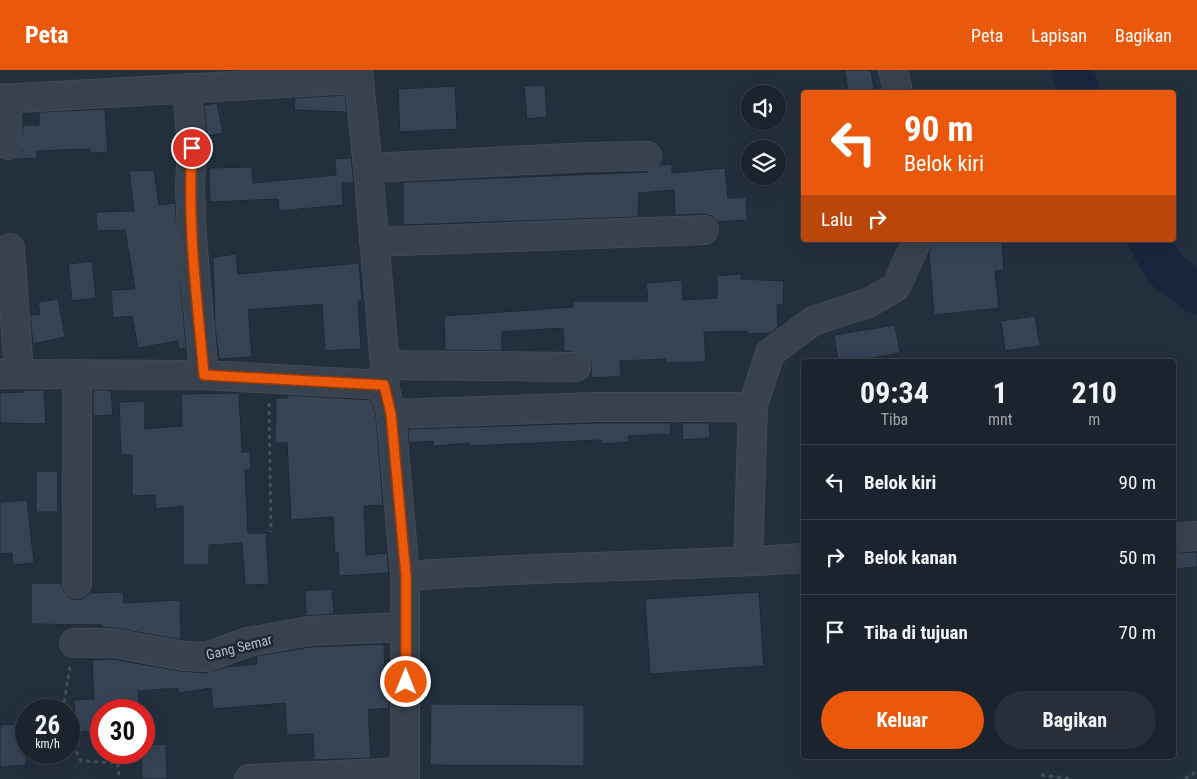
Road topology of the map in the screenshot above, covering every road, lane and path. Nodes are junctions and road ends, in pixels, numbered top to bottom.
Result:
1 (893, 70) edge
2 (358, 75) edge
3 (187, 88) junction
4 (898, 90) edge
5 (3, 99) edge
6 (8, 145) dead end
7 (647, 156) dead end
8 (368, 168) junction
9 (704, 230) dead end
10 (374, 242) junction
11 (916, 242) edge
12 (10, 248) dead end
13 (576, 367) dead end
14 (9, 373) edge
15 (77, 374) junction
16 (204, 375) junction
17 (384, 375) junction
18 (269, 378) junction
19 (738, 407) dead end
20 (391, 414) junction
21 (271, 532) dead end
22 (1197, 536) edge
23 (1176, 538) edge
24 (801, 558) edge
25 (748, 561) junction
26 (406, 576) junction
27 (78, 584) dead end
28 (406, 627) junction
29 (74, 643) joint
30 (64, 699) edge
31 (80, 759) edge
32 (1197, 771) edge
33 (406, 775) edge
34 (1041, 775) dead end
35 (119, 779) edge
36 (248, 779) edge
37 (1072, 779) edge
38 (1185, 779) edge

1 - 4 street
2 - 3 street
2 - 8 street
3 - 5 street
3 - 16 street
5 - 6 street
7 - 8 street
8 - 10 street
9 - 10 street
10 - 17 street
11 - 25 street
12 - 14 street
13 - 17 street
14 - 15 street
15 - 16 street
15 - 27 street
16 - 18 street
17 - 18 street
17 - 20 street
18 - 21 path
19 - 20 street
20 - 26 street
22 - 23 street
24 - 25 street
25 - 26 street
26 - 28 street
28 - 29 street, Gang Semar
28 - 33 street
29 - 30 path
31 - 35 path
32 - 38 path
33 - 36 street
34 - 37 path

